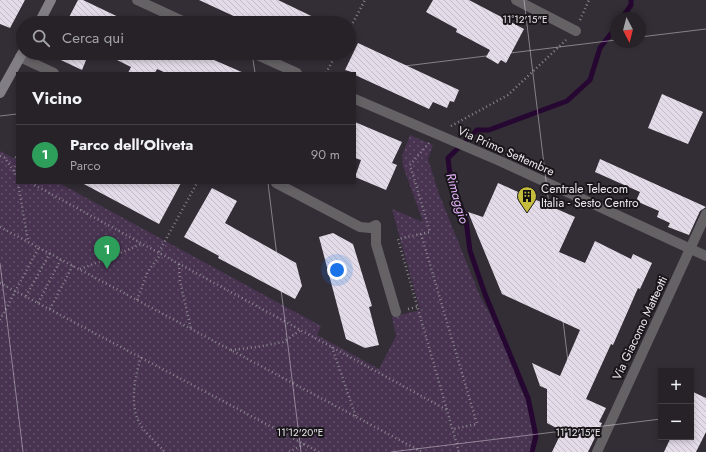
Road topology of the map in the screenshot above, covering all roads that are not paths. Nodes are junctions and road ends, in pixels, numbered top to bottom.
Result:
1 (51, 0) edge
2 (137, 0) edge
3 (516, 0) edge
4 (43, 16) edge
5 (172, 16) edge
6 (576, 31) road end
7 (19, 60) edge
8 (32, 60) edge
9 (268, 60) edge
10 (52, 72) edge
11 (295, 72) edge
12 (0, 93) edge
13 (356, 99) edge
14 (278, 184) edge
15 (706, 214) edge
16 (691, 249) junction
17 (706, 256) edge
18 (396, 312) dead end
19 (597, 452) edge

1 - 4 main road
2 - 5 street
3 - 6 street
7 - 12 main road
8 - 10 street
9 - 11 street
13 - 16 street, Via Primo Settembre
14 - 18 street
15 - 16 street, Via Giacomo Matteotti
16 - 17 street, Via Primo Settembre
16 - 19 street, Via Giacomo Matteotti

